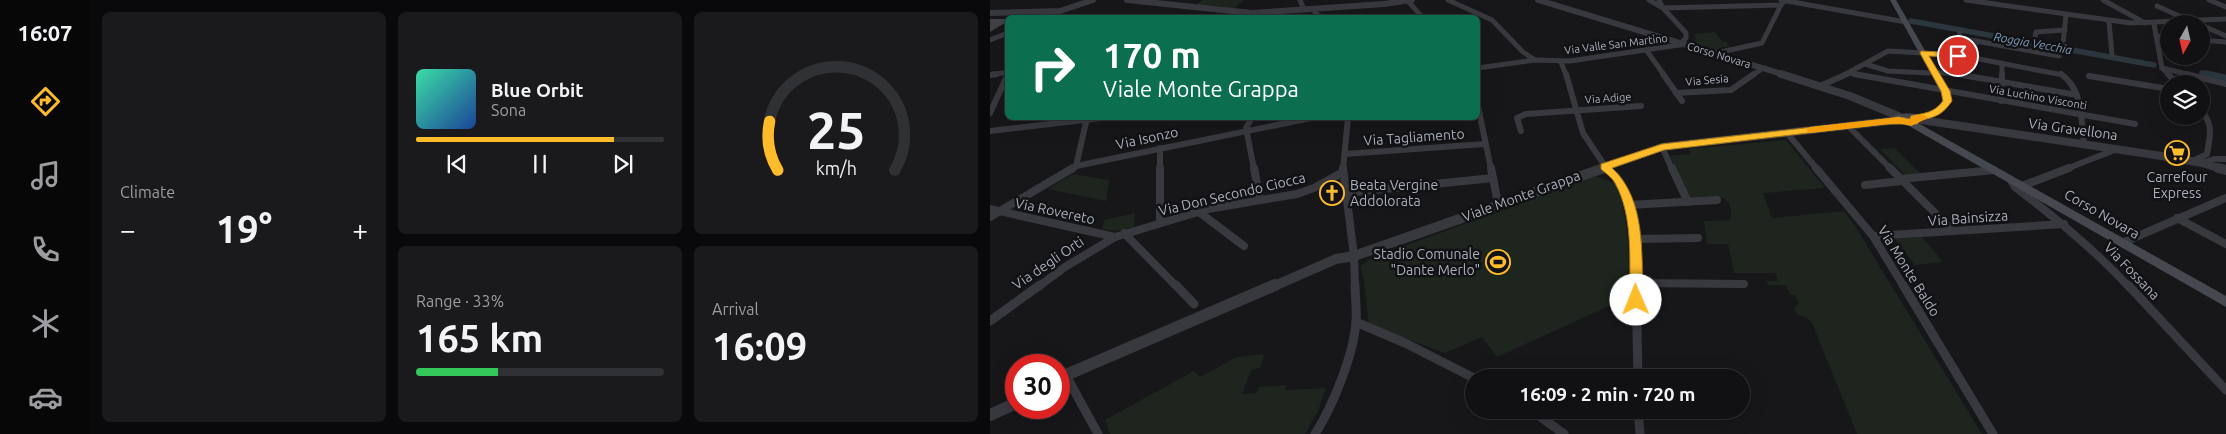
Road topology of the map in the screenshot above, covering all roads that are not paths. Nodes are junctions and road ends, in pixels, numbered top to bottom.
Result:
1 (1092, 0) edge
2 (1127, 0) edge
3 (1300, 0) edge
4 (1448, 0) edge
5 (1538, 0) edge
6 (1649, 0) edge
7 (1658, 0) edge
8 (1888, 0) edge
9 (1893, 0) edge
10 (1966, 0) edge
11 (2018, 0) edge
12 (2103, 0) edge
13 (2226, 0) edge
14 (1410, 1) edge
15 (2211, 1) edge
16 (1782, 2) edge
17 (2157, 6) dead end
18 (2226, 7) edge
19 (1663, 8) junction
20 (2032, 8) junction
21 (1312, 9) junction
22 (1304, 10) junction
23 (1060, 11) junction
24 (990, 13) edge
25 (1051, 15) edge
26 (1229, 15) edge
27 (1317, 15) edge
28 (1421, 15) edge
29 (2066, 15) junction
30 (2177, 15) edge
31 (2226, 19) edge
32 (2210, 20) edge
33 (1902, 21) junction
34 (2109, 22) junction
35 (2147, 24) junction
36 (2154, 24) junction
37 (2160, 24) edge
38 (2210, 29) edge
39 (2064, 30) junction
40 (1960, 32) dead end
41 (1005, 34) edge
42 (2157, 36) junction
43 (2160, 36) edge
44 (2226, 36) edge
45 (2035, 37) dead end
46 (990, 40) edge
47 (1976, 41) junction
48 (2210, 41) edge
49 (2226, 42) edge
50 (1683, 44) junction
51 (2063, 44) dead end
52 (1648, 51) junction
53 (1716, 53) junction
54 (1920, 53) junction
55 (2112, 55) dead end
56 (2059, 56) dead end
57 (1973, 58) junction
58 (1536, 60) junction
59 (1561, 62) junction
60 (2002, 63) junction
61 (1865, 64) junction
62 (1480, 68) edge
63 (1763, 68) junction
64 (2162, 68) junction
65 (1005, 73) edge
66 (1849, 73) junction
67 (1932, 73) junction
68 (990, 75) edge
69 (2169, 75) edge
70 (2089, 76) dead end
71 (1005, 80) edge
72 (2000, 81) junction
73 (2226, 84) edge
74 (1820, 86) junction
75 (2160, 88) edge
76 (1942, 90) junction
77 (1676, 93) junction
78 (2077, 95) junction
79 (2001, 100) junction
80 (1682, 102) dead end
81 (1641, 106) dead end
82 (1576, 111) junction
83 (1937, 112) junction
84 (990, 113) edge
85 (2079, 114) junction
86 (1480, 117) edge
87 (1898, 118) junction
88 (1912, 119) junction
89 (1078, 120) edge
90 (1086, 120) edge
91 (1251, 120) edge
92 (1301, 120) edge
93 (1348, 120) edge
94 (2210, 120) edge
95 (1952, 123) junction
96 (2135, 124) dead end
97 (1847, 126) junction
98 (990, 131) edge
99 (1246, 131) junction
100 (1521, 132) dead end
101 (1787, 133) junction
102 (1485, 144) junction
103 (2084, 144) junction
104 (1662, 147) junction
105 (1160, 148) junction
106 (2117, 149) junction
107 (1345, 154) junction
108 (2226, 159) edge
109 (2198, 162) junction
110 (1076, 166) junction
111 (1605, 167) junction
112 (1994, 170) junction
113 (2226, 170) edge
114 (1343, 172) junction
115 (1493, 178) junction
116 (2010, 179) junction
117 (1901, 180) junction
118 (1865, 185) dead end
119 (2022, 186) junction
120 (1346, 193) junction
121 (2226, 198) edge
122 (1260, 199) junction
123 (1717, 200) dead end
124 (1688, 202) junction
125 (1498, 204) junction
126 (1629, 205) junction
127 (990, 209) edge
128 (1000, 211) junction
129 (1199, 212) junction
130 (990, 217) edge
131 (2177, 218) junction
132 (1160, 222) junction
133 (2064, 224) junction
134 (1953, 231) junction
135 (1124, 233) junction
136 (1116, 236) junction
137 (1873, 236) junction
138 (1698, 238) dead end
139 (1635, 239) junction
140 (2122, 243) junction
141 (2226, 244) edge
142 (1244, 246) dead end
143 (1354, 256) junction
144 (1636, 283) junction
145 (1744, 284) dead end
146 (2226, 302) edge
147 (1194, 304) dead end
148 (990, 321) edge
149 (1356, 322) junction
150 (1638, 369) edge
151 (1465, 373) edge
152 (1070, 378) edge
153 (2226, 390) edge
154 (1070, 393) edge
155 (1005, 401) edge
156 (990, 407) edge
157 (1005, 408) edge
158 (990, 414) edge
159 (1543, 419) edge
160 (1639, 419) edge
161 (1098, 434) edge
162 (1315, 434) edge
163 (1564, 434) edge
164 (1640, 434) edge
165 (1993, 434) edge

1 - 23 street
2 - 26 street
3 - 22 street
4 - 58 street
5 - 50 street, Corso Novara
6 - 19 street
7 - 19 street
8 - 33 main road
9 - 33 main road
10 - 20 street
11 - 20 street
12 - 35 street
13 - 15 street
14 - 21 street
14 - 28 street
15 - 18 street
16 - 19 street
16 - 33 street
16 - 53 street
17 - 30 street
19 - 50 street
20 - 29 street
21 - 22 street
21 - 27 street
22 - 26 street
23 - 24 street
23 - 25 street
29 - 34 street
29 - 39 street
31 - 32 street
33 - 54 main road
34 - 35 street
34 - 55 street
35 - 36 street
36 - 37 street
36 - 42 street
38 - 44 street
39 - 45 street
39 - 51 street
40 - 47 street
41 - 46 street
42 - 43 street
42 - 64 street
47 - 56 street
47 - 57 street
48 - 49 street
50 - 52 street, Via Valle San Martino
50 - 53 street, Corso Novara
52 - 59 street, Via Valle San Martino
52 - 77 street
53 - 63 street, Corso Novara
54 - 57 street
54 - 61 street
54 - 67 main road
57 - 60 street
58 - 59 street, Via Valle San Martino
58 - 62 street, Via Valle San Martino
59 - 82 street
60 - 72 street
60 - 78 street
61 - 66 street
61 - 67 street
63 - 74 street, Corso Novara
63 - 77 street, Via Sesia
64 - 69 street
64 - 73 street
65 - 68 street
66 - 74 street
66 - 76 street, Via Luchino Visconti
67 - 72 street
67 - 76 main road
70 - 75 street
71 - 84 street
72 - 78 street
72 - 79 street
74 - 87 street, Corso Novara
76 - 79 street, Via Luchino Visconti
76 - 83 main road
76 - 88 main road
77 - 80 street
78 - 85 street
79 - 85 street, Via Luchino Visconti
81 - 82 street, Via Adige
82 - 100 street, Via Adige
82 - 111 street
83 - 88 main road
83 - 95 street
85 - 96 street, Via Luchino Visconti
85 - 103 street
86 - 102 street
87 - 88 main road
87 - 97 street, Viale Monte Grappa
88 - 95 street, Via Gravellona
88 - 112 main road, Corso Novara
89 - 98 street
90 - 110 street
91 - 99 street
92 - 99 street, Via Isonzo
93 - 107 street
94 - 109 street
95 - 103 street, Via Gravellona
97 - 101 street, Viale Monte Grappa
97 - 117 street
99 - 105 street, Via Isonzo
99 - 122 street
101 - 104 street, Viale Monte Grappa
101 - 137 street, Via Monte Baldo
102 - 107 street, Via Tagliamento
102 - 115 street
103 - 106 street, Via Gravellona
104 - 111 street, Viale Monte Grappa
104 - 124 street
105 - 110 street, Via Isonzo
105 - 132 street
106 - 109 street, Via Gravellona
106 - 119 street
107 - 114 street
108 - 109 street
109 - 113 street, Via Gravellona
110 - 128 street, Via Isonzo
111 - 125 street, Viale Monte Grappa
111 - 126 street
112 - 116 main road, Corso Novara
112 - 117 street
114 - 120 street
114 - 122 street, Via Don Secondo Ciocca
115 - 120 street
115 - 125 street
116 - 119 main road, Corso Novara
116 - 133 street, Via Fossana
117 - 118 street
117 - 134 street
119 - 140 main road, Corso Novara
120 - 143 street
121 - 131 street
122 - 129 street, Via Don Secondo Ciocca
123 - 124 street
124 - 126 street
125 - 143 street, Viale Monte Grappa
126 - 139 street
127 - 128 street, Via Rovereto
128 - 130 street, Via Isonzo
128 - 136 street, Via Rovereto
129 - 132 street, Via Don Secondo Ciocca
129 - 142 street
131 - 140 street
131 - 141 street
132 - 135 street, Via Don Secondo Ciocca
133 - 134 street, Via Bainsizza
133 - 153 street, Via Fossana
134 - 137 street, Via Bainsizza
135 - 136 street, Via degli Orti
135 - 147 street
136 - 148 street, Via degli Orti
137 - 165 street, Via Monte Baldo
138 - 139 street
139 - 144 street
140 - 146 main road, Corso Novara
143 - 149 street
143 - 152 street, Viale Monte Grappa
144 - 145 street
144 - 150 street
149 - 151 street
149 - 162 street
154 - 161 street, Viale Monte Grappa
155 - 156 street
157 - 158 street
159 - 163 street
160 - 164 street

